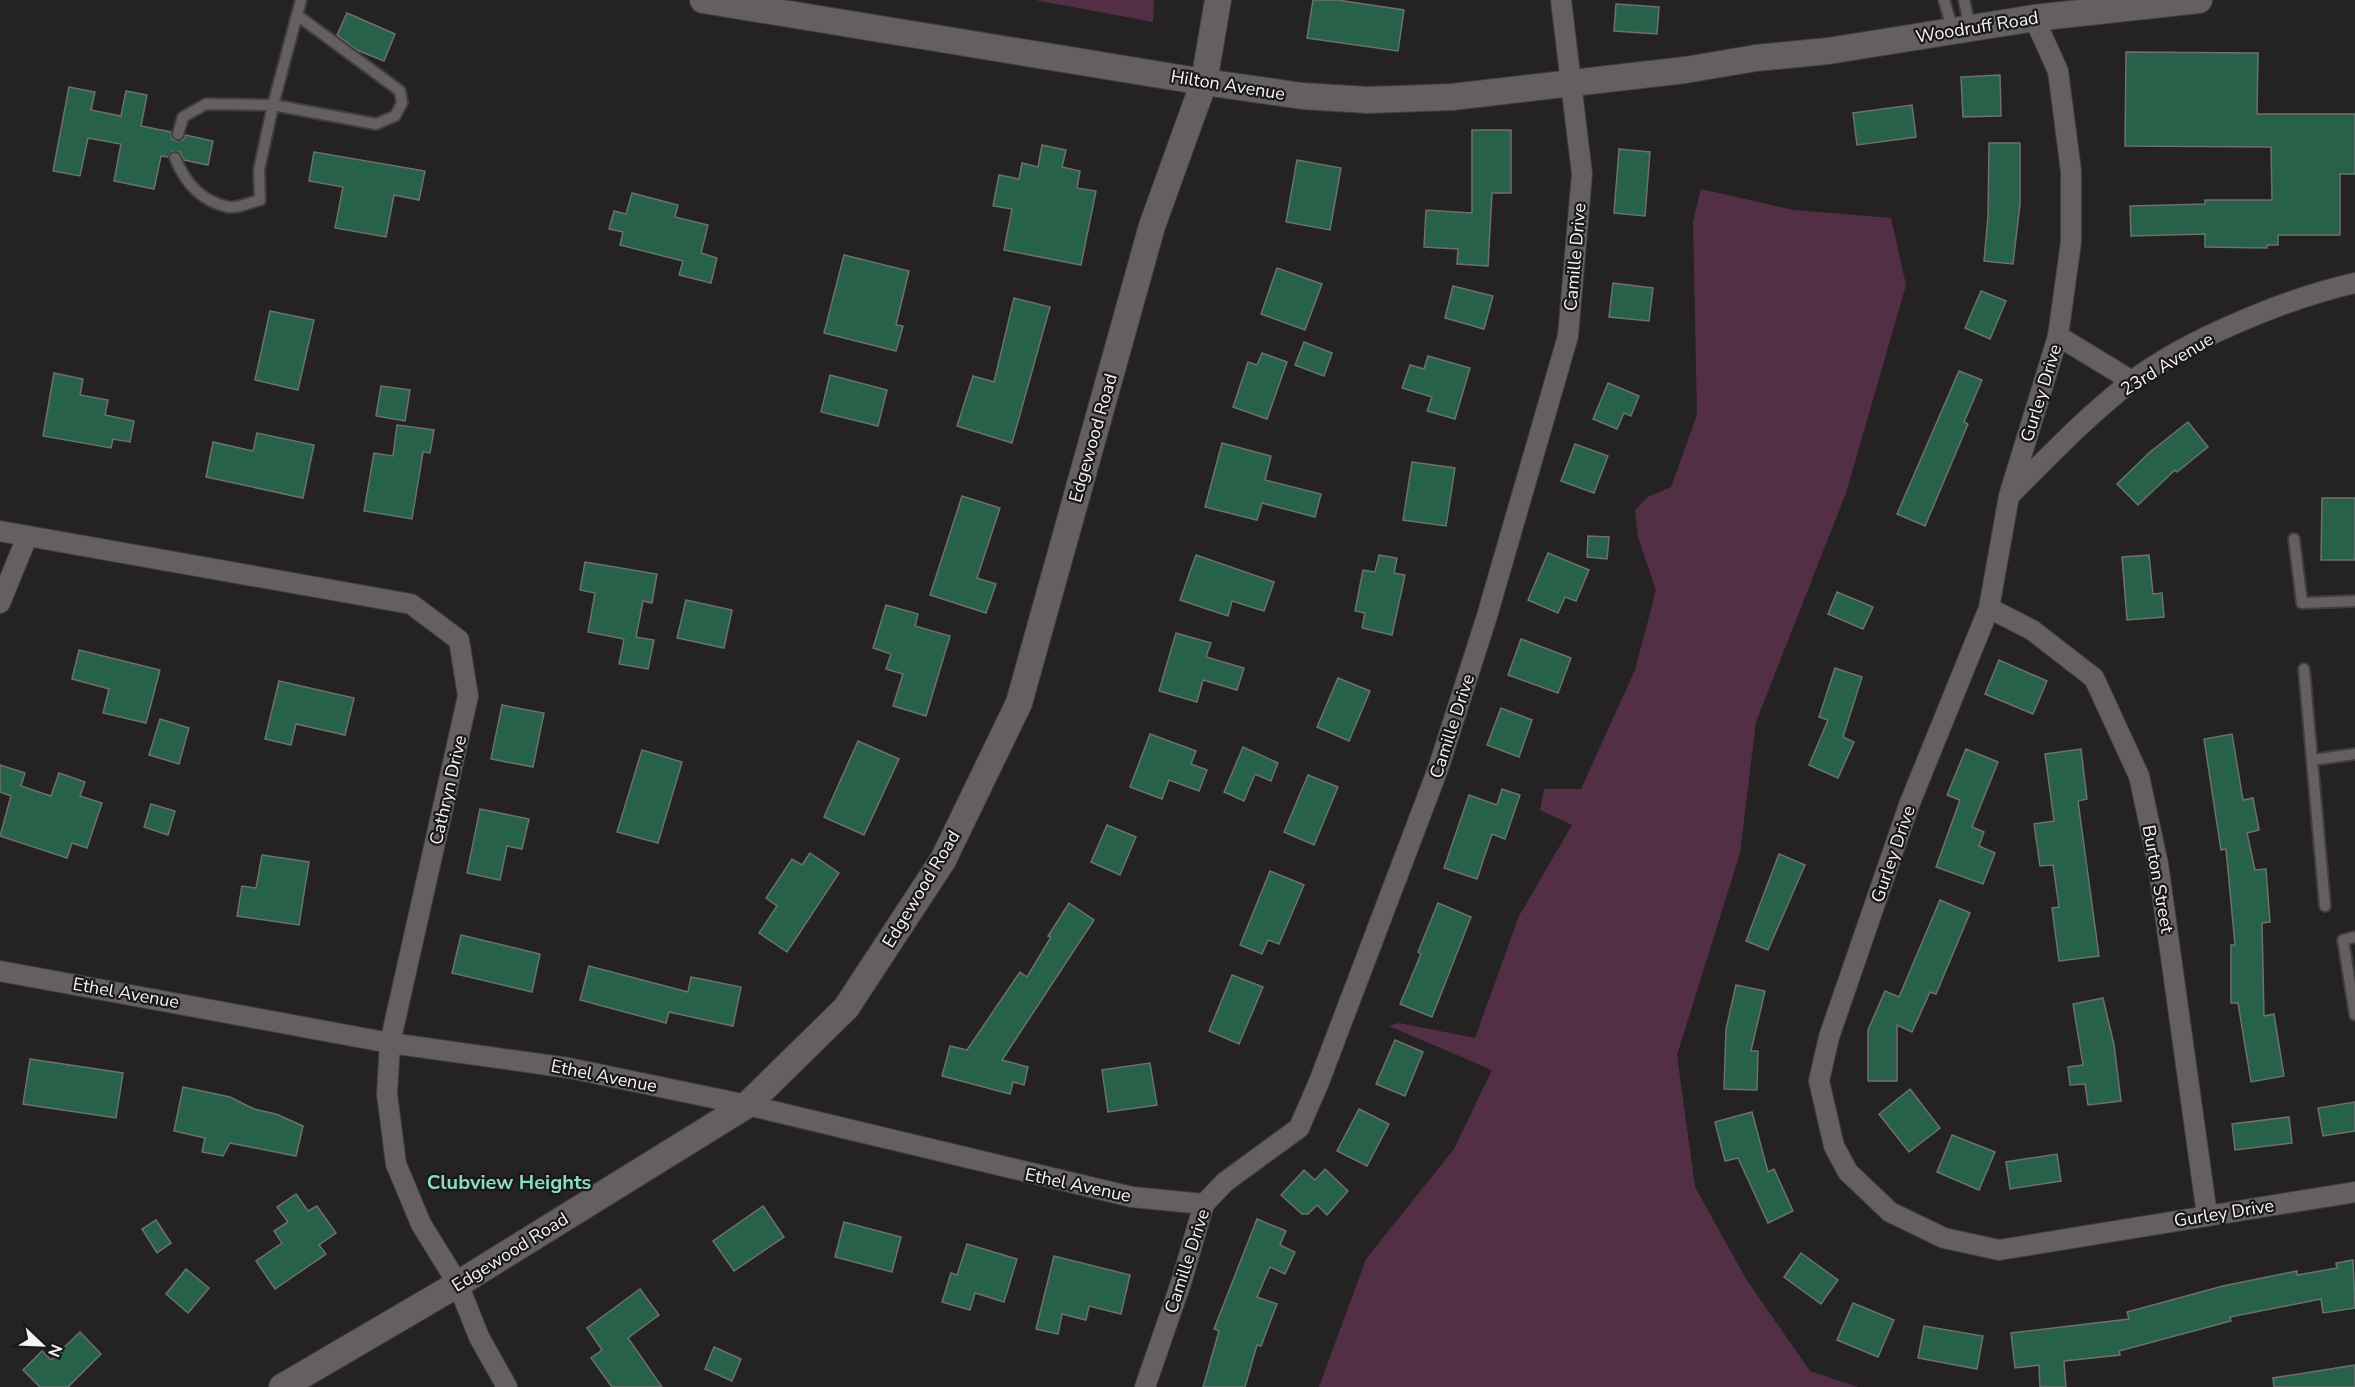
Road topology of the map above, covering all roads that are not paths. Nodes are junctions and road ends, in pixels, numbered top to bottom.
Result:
1 (301, 0) edge
2 (703, 0) edge
3 (1218, 0) edge
4 (1561, 0) edge
5 (1944, 0) edge
6 (1964, 0) edge
7 (2199, 0) edge
8 (2146, 3) edge
9 (297, 15) junction
10 (2034, 18) junction
11 (1961, 30) junction
12 (1756, 58) joint
13 (1204, 82) junction
14 (1572, 82) junction
15 (273, 105) junction
16 (178, 134) dead end
17 (175, 158) dead end
18 (2355, 284) edge
19 (2058, 336) junction
20 (2132, 381) junction
21 (2009, 496) junction
22 (0, 531) edge
23 (27, 537) junction
24 (2294, 539) dead end
25 (2355, 601) edge
26 (0, 603) edge
27 (1989, 608) junction
28 (2304, 669) dead end
29 (2355, 754) edge
30 (2313, 760) junction
31 (2325, 906) dead end
32 (2355, 937) edge
33 (0, 971) edge
34 (2355, 1010) edge
35 (390, 1043) junction
36 (747, 1106) junction
37 (2355, 1192) edge
38 (1204, 1204) junction
39 (2207, 1215) junction
40 (458, 1284) junction
41 (282, 1387) edge
42 (507, 1387) edge
43 (1145, 1387) edge

1 - 9 lane
2 - 13 street, Hilton Avenue
3 - 13 street, Edgewood Road
4 - 14 street, Camille Drive
5 - 11 lane
6 - 11 lane
7 - 8 street, Woodruff Road
8 - 10 street, Woodruff Road
9 - 15 lane
9 - 15 lane
10 - 11 street, Woodruff Road
10 - 19 street, Gurley Drive
11 - 12 street, Woodruff Road
12 - 14 street, Hilton Avenue
13 - 14 street, Hilton Avenue
13 - 36 street, Edgewood Road
14 - 38 street, Camille Drive
15 - 16 lane
15 - 17 lane
18 - 20 street, 23rd Avenue
19 - 20 street
19 - 21 street, Gurley Drive
20 - 21 street, 23rd Avenue
21 - 27 street, Gurley Drive
22 - 23 street, Cathryn Drive
23 - 26 street
23 - 35 street, Cathryn Drive
24 - 25 lane
27 - 39 street, Burton Street
27 - 39 street, Gurley Drive
28 - 30 lane
29 - 30 lane
30 - 31 lane
32 - 34 lane
33 - 35 street, Ethel Avenue
35 - 36 street, Ethel Avenue
35 - 40 street, Cathryn Drive
36 - 38 street, Ethel Avenue
36 - 40 street, Edgewood Road
37 - 39 street, Gurley Drive
38 - 43 street, Camille Drive
40 - 41 street, Edgewood Road
40 - 42 street, Cathryn Drive

